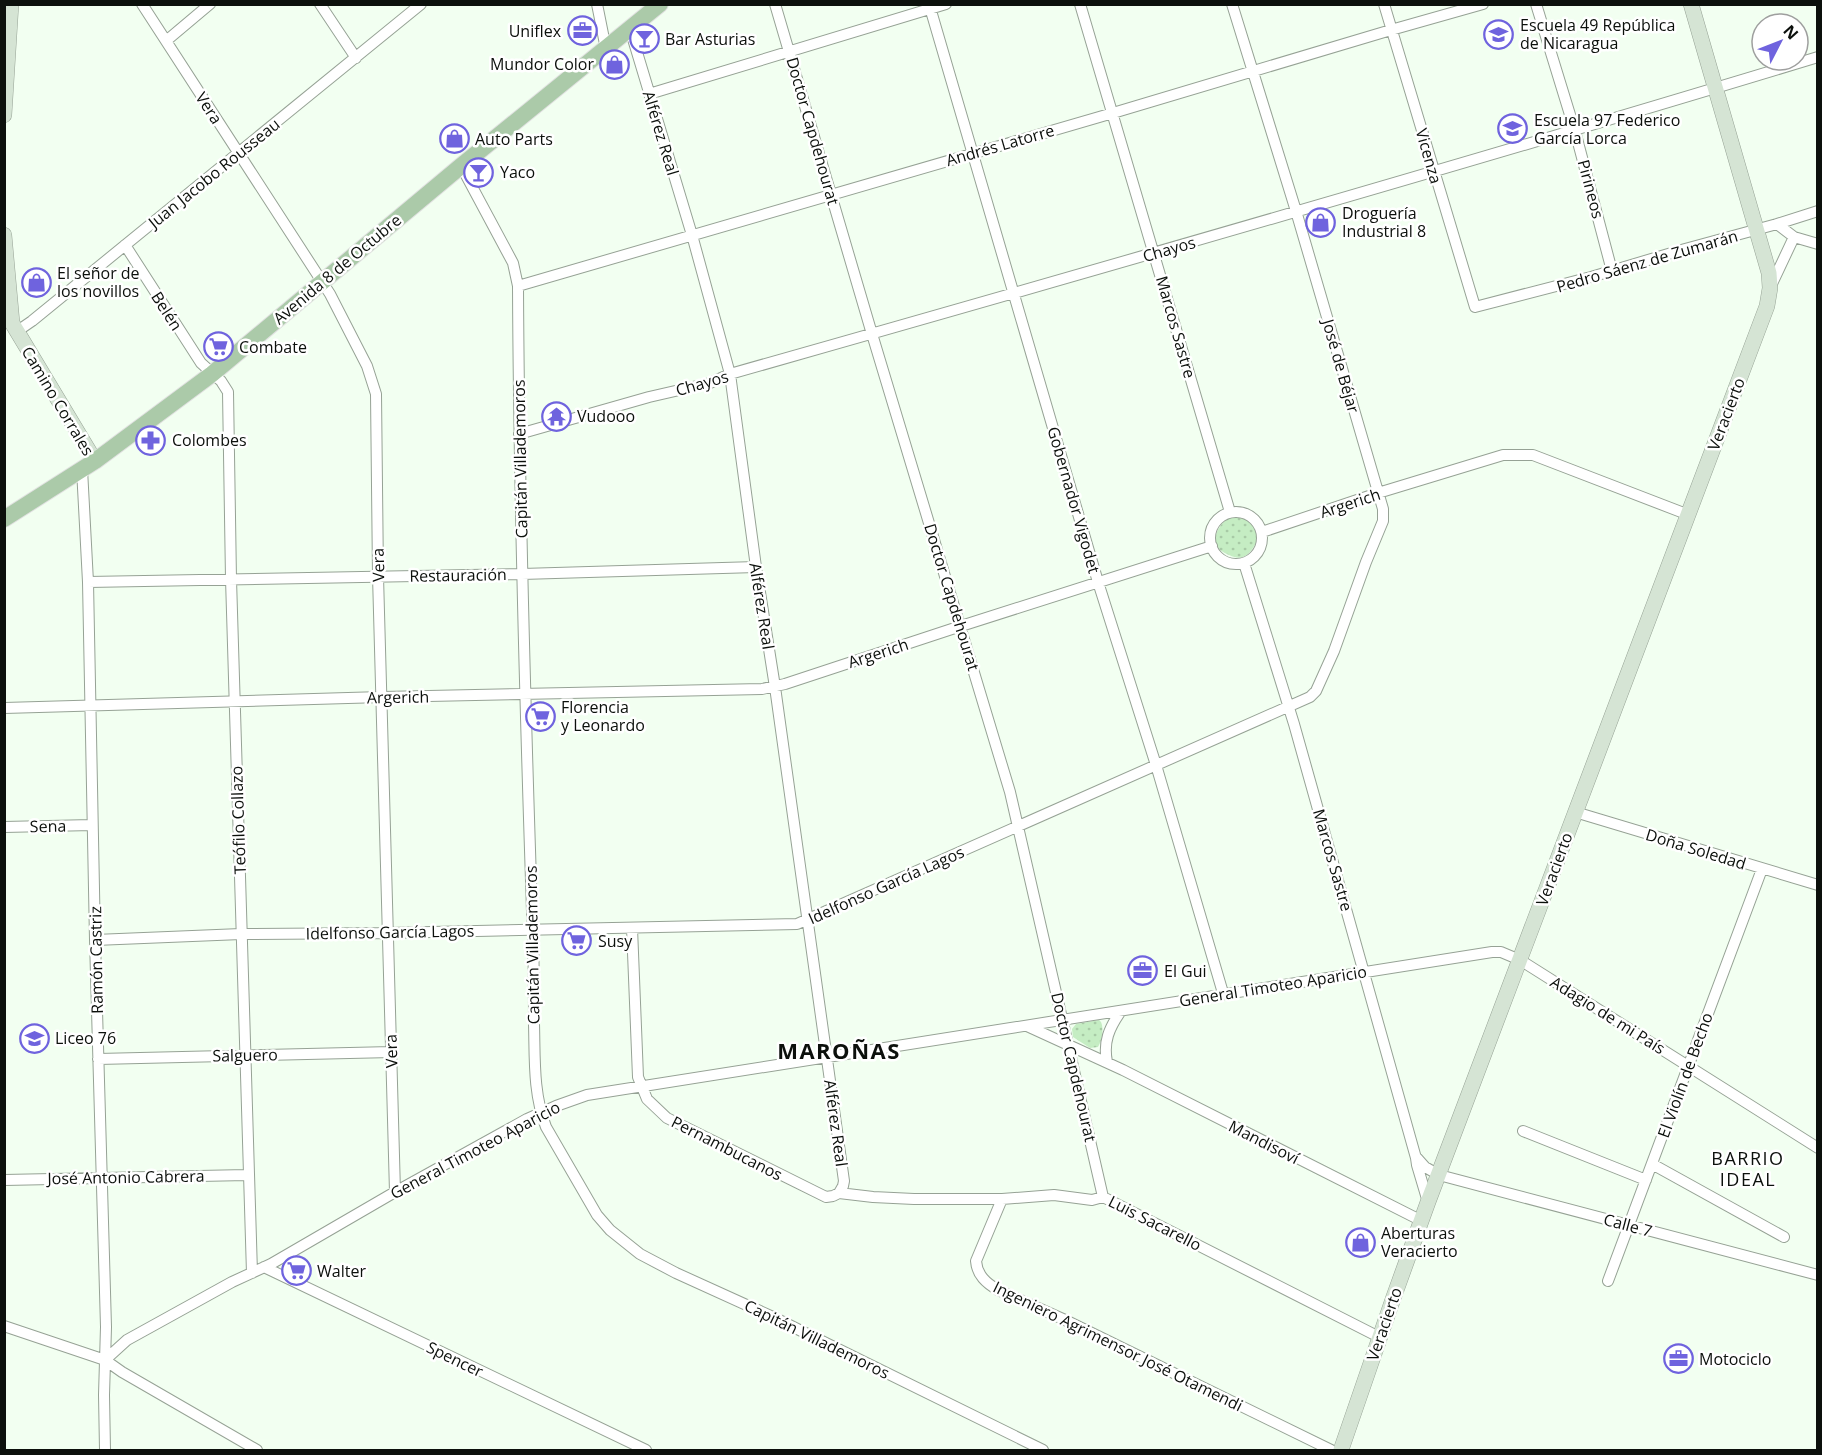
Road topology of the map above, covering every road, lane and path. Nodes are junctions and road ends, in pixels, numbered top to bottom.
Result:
1 (11, 4) edge
2 (142, 4) edge
3 (210, 4) edge
4 (320, 4) edge
5 (421, 4) edge
6 (597, 4) edge
7 (660, 4) edge
8 (775, 4) edge
9 (946, 4) edge
10 (1080, 4) edge
11 (1232, 4) edge
12 (1384, 4) edge
13 (1483, 4) edge
14 (1536, 4) edge
15 (1691, 4) edge
16 (930, 7) edge
17 (630, 29) junction
18 (1391, 30) junction
19 (7, 31) edge
20 (166, 41) junction
21 (606, 49) junction
22 (789, 51) junction
23 (1818, 57) edge
24 (356, 58) junction
25 (1252, 70) junction
26 (1715, 88) junction
27 (649, 94) junction
28 (1113, 113) junction
29 (4, 115) edge
30 (1575, 131) junction
31 (971, 153) junction
32 (239, 154) junction
33 (461, 166) junction
34 (1433, 171) junction
35 (832, 194) junction
36 (1296, 211) junction
37 (1818, 211) edge
38 (1777, 224) junction
39 (1755, 231) junction
40 (4, 235) edge
41 (692, 235) junction
42 (1794, 237) junction
43 (1818, 244) edge
44 (125, 245) junction
45 (1154, 253) junction
46 (1612, 271) junction
47 (322, 281) junction
48 (518, 286) junction
49 (1770, 288) junction
50 (1014, 294) junction
51 (1475, 307) joint
52 (872, 334) junction
53 (10, 336) edge
54 (212, 374) junction
55 (730, 374) junction
56 (519, 434) junction
57 (88, 465) junction
58 (1378, 494) junction
59 (1230, 512) junction
60 (1689, 514) junction
61 (4, 519) edge
62 (1262, 532) junction
63 (1212, 546) junction
64 (1244, 562) junction
65 (756, 567) junction
66 (522, 574) junction
67 (378, 576) junction
68 (231, 579) junction
69 (88, 582) junction
70 (1098, 582) junction
71 (961, 626) junction
72 (775, 687) junction
73 (525, 694) junction
74 (382, 697) junction
75 (235, 701) junction
76 (90, 705) junction
77 (1287, 706) junction
78 (4, 708) edge
79 (1156, 765) junction
80 (1575, 812) junction
81 (92, 825) junction
82 (1018, 825) junction
83 (4, 827) edge
84 (1762, 869) junction
85 (1818, 885) edge
86 (808, 921) junction
87 (632, 928) junction
88 (533, 930) junction
89 (387, 933) junction
90 (242, 934) junction
91 (95, 940) junction
92 (1520, 960) junction
93 (1364, 971) junction
94 (1223, 993) junction
95 (1121, 1011) junction
96 (1063, 1020) junction
97 (1025, 1026) junction
98 (1069, 1046) junction
99 (392, 1052) junction
100 (245, 1055) junction
101 (827, 1057) junction
102 (98, 1059) junction
103 (1107, 1062) junction
104 (1688, 1066) junction
105 (641, 1086) junction
106 (541, 1113) junction
107 (1523, 1131) dead end
108 (1818, 1148) edge
109 (1416, 1158) junction
110 (1652, 1164) junction
111 (248, 1175) junction
112 (1439, 1175) junction
113 (102, 1178) junction
114 (4, 1180) edge
115 (1646, 1180) junction
116 (395, 1192) junction
117 (839, 1193) junction
118 (1103, 1197) junction
119 (1002, 1199) junction
120 (1428, 1202) junction
121 (1422, 1221) junction
122 (1629, 1226) junction
123 (1784, 1237) dead end
124 (264, 1267) junction
125 (252, 1273) junction
126 (1818, 1275) edge
127 (1608, 1281) dead end
128 (4, 1326) edge
129 (1379, 1337) junction
130 (105, 1360) junction
131 (105, 1450) edge
132 (257, 1450) edge
133 (646, 1450) edge
134 (1043, 1450) edge
135 (1331, 1450) edge
136 (1341, 1450) edge

1 - 19 street
2 - 20 street, Vera
3 - 20 street
4 - 24 street
5 - 24 street, Juan Jacobo Rousseau
6 - 21 street
7 - 17 main road, Avenida 8 de Octubre
8 - 22 street, Doctor Capdehourat
9 - 16 street
10 - 28 street, Marcos Sastre
11 - 25 street, José de Béjar
12 - 18 street, Vicenza
13 - 18 street, Andrés Latorre
14 - 30 street, Pirineos
15 - 26 street, Veracierto
16 - 22 street
16 - 31 street, Gobernador Vigodet
17 - 21 main road, Avenida 8 de Octubre
17 - 27 street, Alférez Real
18 - 25 street, Andrés Latorre
18 - 34 street, Vicenza
19 - 29 street
20 - 32 street, Vera
21 - 33 main road, Avenida 8 de Octubre
22 - 27 street
22 - 35 street, Doctor Capdehourat
23 - 26 street, Chayos
24 - 32 street, Juan Jacobo Rousseau
25 - 28 street, Andrés Latorre
25 - 36 street, José de Béjar
26 - 30 street, Chayos
26 - 39 street, Veracierto
27 - 41 street, Alférez Real
28 - 31 street, Andrés Latorre
28 - 45 street, Marcos Sastre
30 - 34 street, Chayos
30 - 46 street, Pirineos
31 - 35 street, Andrés Latorre
31 - 50 street, Gobernador Vigodet
32 - 44 street, Juan Jacobo Rousseau
32 - 47 street, Vera
33 - 47 main road, Avenida 8 de Octubre
33 - 48 street, Capitán Villademoros
34 - 36 street, Chayos
34 - 51 street, Vicenza
35 - 41 street, Andrés Latorre
35 - 52 street, Doctor Capdehourat
36 - 45 street, Chayos
36 - 58 street, José de Béjar
37 - 38 street, Pedro Sáenz de Zumarán
38 - 39 street, Pedro Sáenz de Zumarán
38 - 42 street
39 - 46 street, Pedro Sáenz de Zumarán
39 - 49 street, Veracierto
40 - 53 street, Camino Corrales
41 - 48 street, Andrés Latorre
41 - 55 street, Alférez Real
42 - 43 street
42 - 49 street, Veracierto
44 - 53 street, Juan Jacobo Rousseau
44 - 54 street, Belén
45 - 50 street, Chayos
45 - 59 street, Marcos Sastre
46 - 51 street, Pedro Sáenz de Zumarán
47 - 54 main road, Avenida 8 de Octubre
47 - 67 street, Vera
48 - 56 street, Capitán Villademoros
49 - 60 street, Veracierto
50 - 52 street, Chayos
50 - 70 street, Gobernador Vigodet
52 - 55 street, Chayos
52 - 71 street, Doctor Capdehourat
53 - 57 street, Camino Corrales
54 - 57 main road, Avenida 8 de Octubre
54 - 68 street, Teófilo Collazo
55 - 56 street, Chayos
55 - 65 street, Alférez Real
56 - 66 street, Capitán Villademoros
57 - 61 main road, Avenida 8 de Octubre
57 - 69 street, Ramón Castriz
58 - 60 street, Argerich
58 - 62 street, Argerich
58 - 77 street, José de Béjar
59 - 62 street
59 - 63 street
60 - 80 street, Veracierto
62 - 64 street
63 - 64 street
63 - 70 street, Argerich
64 - 77 street, Marcos Sastre
65 - 66 street, Restauración
65 - 72 street, Alférez Real
66 - 67 street, Restauración
66 - 73 street, Capitán Villademoros
67 - 68 street, Restauración
67 - 74 street, Vera
68 - 69 street, Restauración
68 - 75 street, Teófilo Collazo
69 - 76 street, Ramón Castriz
70 - 71 street, Argerich
70 - 79 street, Gobernador Vigodet
71 - 72 street, Argerich
71 - 82 street, Doctor Capdehourat
72 - 73 street, Argerich
72 - 86 street, Alférez Real
73 - 74 street, Argerich
73 - 88 street, Capitán Villademoros
74 - 75 street, Argerich
74 - 89 street, Vera
75 - 76 street, Argerich
75 - 90 street, Teófilo Collazo
76 - 78 street, Argerich
76 - 81 street, Ramón Castriz
77 - 79 street, Idelfonso García Lagos
77 - 93 street, Marcos Sastre
79 - 82 street, Idelfonso García Lagos
79 - 94 street, Gobernador Vigodet
80 - 84 street, Doña Soledad
80 - 92 street, Veracierto
81 - 83 street, Sena
81 - 91 street, Ramón Castriz
82 - 86 street, Idelfonso García Lagos
82 - 96 street, Doctor Capdehourat
84 - 85 street, Doña Soledad
84 - 104 street, El Violín de Becho
86 - 87 street, Idelfonso García Lagos
86 - 101 street, Alférez Real
87 - 88 street, Idelfonso García Lagos
87 - 105 street, Pernambucanos
88 - 89 street, Idelfonso García Lagos
88 - 106 street, Capitán Villademoros
89 - 90 street, Idelfonso García Lagos
89 - 99 street, Vera
90 - 91 street, Idelfonso García Lagos
90 - 100 street, Teófilo Collazo
91 - 102 street, Ramón Castriz
92 - 93 street, General Timoteo Aparicio
92 - 104 street, Adagio de mi País
92 - 112 street, Veracierto
93 - 94 street, General Timoteo Aparicio
93 - 109 street, Marcos Sastre
94 - 95 street, General Timoteo Aparicio
95 - 96 street, General Timoteo Aparicio
95 - 103 street
96 - 97 street, General Timoteo Aparicio
96 - 98 street, Doctor Capdehourat
97 - 98 street
97 - 101 street, General Timoteo Aparicio
98 - 103 street, Mandisoví
98 - 118 street, Doctor Capdehourat
99 - 100 street, Salguero
99 - 116 street, Vera
100 - 102 street, Salguero
100 - 111 street, Teófilo Collazo
101 - 105 street, General Timoteo Aparicio
101 - 117 street, Alférez Real
102 - 113 street, Ramón Castriz
103 - 121 street, Mandisoví
104 - 108 street, Adagio de mi País
104 - 110 street, El Violín de Becho
105 - 106 street, General Timoteo Aparicio
105 - 117 street, Pernambucanos
106 - 116 street, General Timoteo Aparicio
106 - 134 street, Capitán Villademoros
107 - 115 street
109 - 112 street
109 - 120 street, Marcos Sastre
110 - 115 street, El Violín de Becho
110 - 123 street
111 - 113 street, José Antonio Cabrera
111 - 125 street, Teófilo Collazo
112 - 120 street, Veracierto
112 - 122 street, Calle 7
113 - 114 street, José Antonio Cabrera
113 - 130 street, Ramón Castriz
115 - 122 street, El Violín de Becho
116 - 124 street, General Timoteo Aparicio
117 - 119 street, Luis Sacarello
118 - 119 street, Luis Sacarello
118 - 129 street, Luis Sacarello
119 - 135 street, Ingeniero Agrimensor José Otamendi
120 - 121 street, Veracierto
121 - 129 street, Veracierto
122 - 126 street, Calle 7
122 - 127 street, El Violín de Becho
124 - 125 street, General Timoteo Aparicio
124 - 133 street, Spencer
125 - 130 street, General Timoteo Aparicio
128 - 130 street
129 - 136 street, Veracierto
130 - 131 street, Ramón Castriz
130 - 132 street

